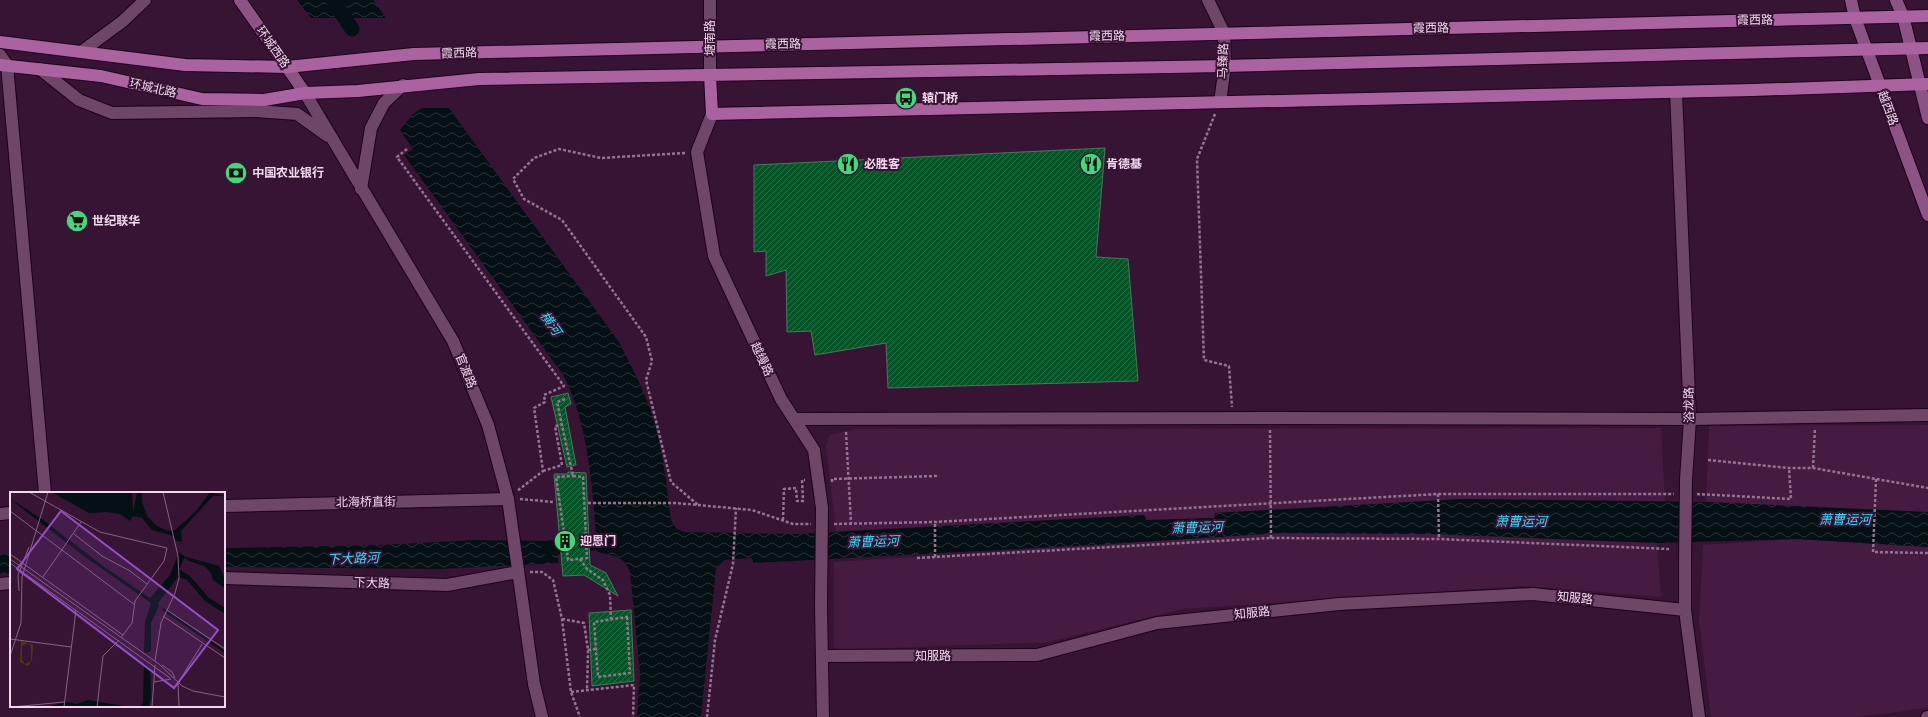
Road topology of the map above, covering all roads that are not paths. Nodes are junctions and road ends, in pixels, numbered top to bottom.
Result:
1 (145, 0) edge
2 (240, 0) edge
3 (710, 0) edge
4 (1208, 0) edge
5 (1851, 0) edge
6 (1896, 0) edge
7 (1903, 16) junction
8 (1928, 16) edge
9 (1854, 18) junction
10 (1224, 33) junction
11 (0, 42) edge
12 (709, 46) junction
13 (1928, 48) edge
14 (1910, 49) junction
15 (1866, 50) junction
16 (81, 52) junction
17 (2, 62) edge
18 (1224, 66) junction
19 (287, 67) junction
20 (40, 69) junction
21 (710, 75) junction
22 (1879, 84) junction
23 (1924, 84) edge
24 (403, 85) junction
25 (1676, 92) junction
26 (305, 93) junction
27 (1220, 102) junction
28 (712, 114) junction
29 (1928, 118) edge
30 (332, 138) junction
31 (362, 188) junction
32 (1928, 215) edge
33 (1928, 415) edge
34 (794, 419) junction
35 (1690, 420) junction
36 (44, 492) edge
37 (508, 498) junction
38 (225, 506) edge
39 (10, 513) edge
40 (0, 514) edge
41 (518, 572) junction
42 (225, 578) edge
43 (10, 583) edge
44 (0, 584) edge
45 (1685, 610) junction
46 (822, 656) junction
47 (542, 717) edge
48 (823, 717) edge
49 (1699, 717) edge

1 - 16 street
2 - 19 main road, 环城西路
3 - 12 street, 塘南路
4 - 10 street, 马臻路
5 - 9 main road, 越西路
6 - 7 main road
7 - 8 main road, 霞西路
7 - 9 main road, 霞西路
7 - 14 main road
9 - 10 main road, 霞西路
9 - 15 main road, 越西路
10 - 12 main road, 霞西路
10 - 18 street, 马臻路
11 - 16 main road, 环城北路
12 - 19 main road, 霞西路
12 - 21 street, 塘南路
13 - 14 main road
14 - 15 main road
14 - 23 main road
15 - 18 main road
15 - 22 main road, 越西路
16 - 19 main road, 环城北路
17 - 20 main road, 环城北路
17 - 36 street
18 - 21 main road
18 - 27 street, 马臻路
19 - 26 main road, 环城西路
20 - 26 main road, 环城北路
20 - 30 street
21 - 24 main road
21 - 28 main road
22 - 23 main road
22 - 25 main road
22 - 32 main road, 越西路
23 - 29 main road
24 - 26 main road
24 - 31 street
25 - 27 main road
25 - 35 street, 浴龙路
26 - 30 street, 官渡路
27 - 28 main road
28 - 34 street, 越缦路
30 - 31 street, 官渡路
31 - 37 street, 官渡路
33 - 35 street
34 - 35 street
34 - 46 street, 越缦路, bridge
35 - 45 street, 浴龙路, bridge
37 - 38 street, 北海桥直街
37 - 41 street, 官渡路
39 - 40 street
41 - 42 street, 下大路
41 - 47 street, 官渡路
43 - 44 street
45 - 46 street, 知服路
45 - 49 street, 浴龙路
46 - 48 street, 越缦路

